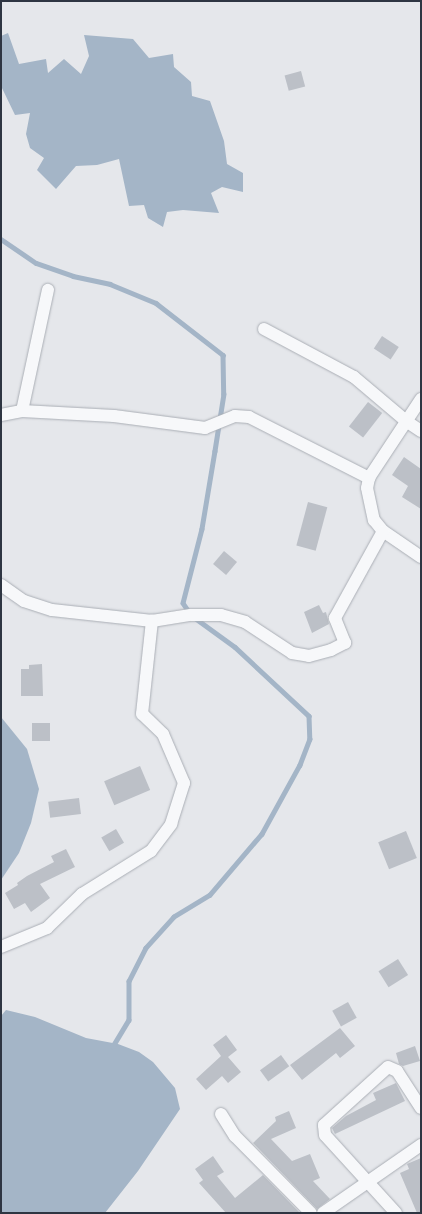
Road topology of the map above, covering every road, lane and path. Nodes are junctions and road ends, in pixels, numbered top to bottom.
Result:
1 (48, 290) dead end
2 (264, 329) dead end
3 (421, 399) edge
4 (22, 411) junction
5 (1, 415) edge
6 (406, 422) junction
7 (421, 431) edge
8 (369, 478) junction
9 (383, 531) junction
10 (421, 557) edge
11 (1, 585) edge
12 (152, 621) junction
13 (1, 947) edge
14 (421, 1108) edge
15 (221, 1114) dead end
16 (421, 1145) edge
17 (369, 1182) junction
18 (311, 1213) edge
19 (323, 1213) edge
20 (396, 1213) edge

1 - 4 street
2 - 6 street
3 - 6 street
4 - 5 street
4 - 8 street
6 - 7 street
6 - 8 street
8 - 9 street
9 - 10 street
9 - 12 street
11 - 12 street
12 - 13 street
14 - 17 street
15 - 18 street
16 - 17 street
17 - 19 street
17 - 20 street

